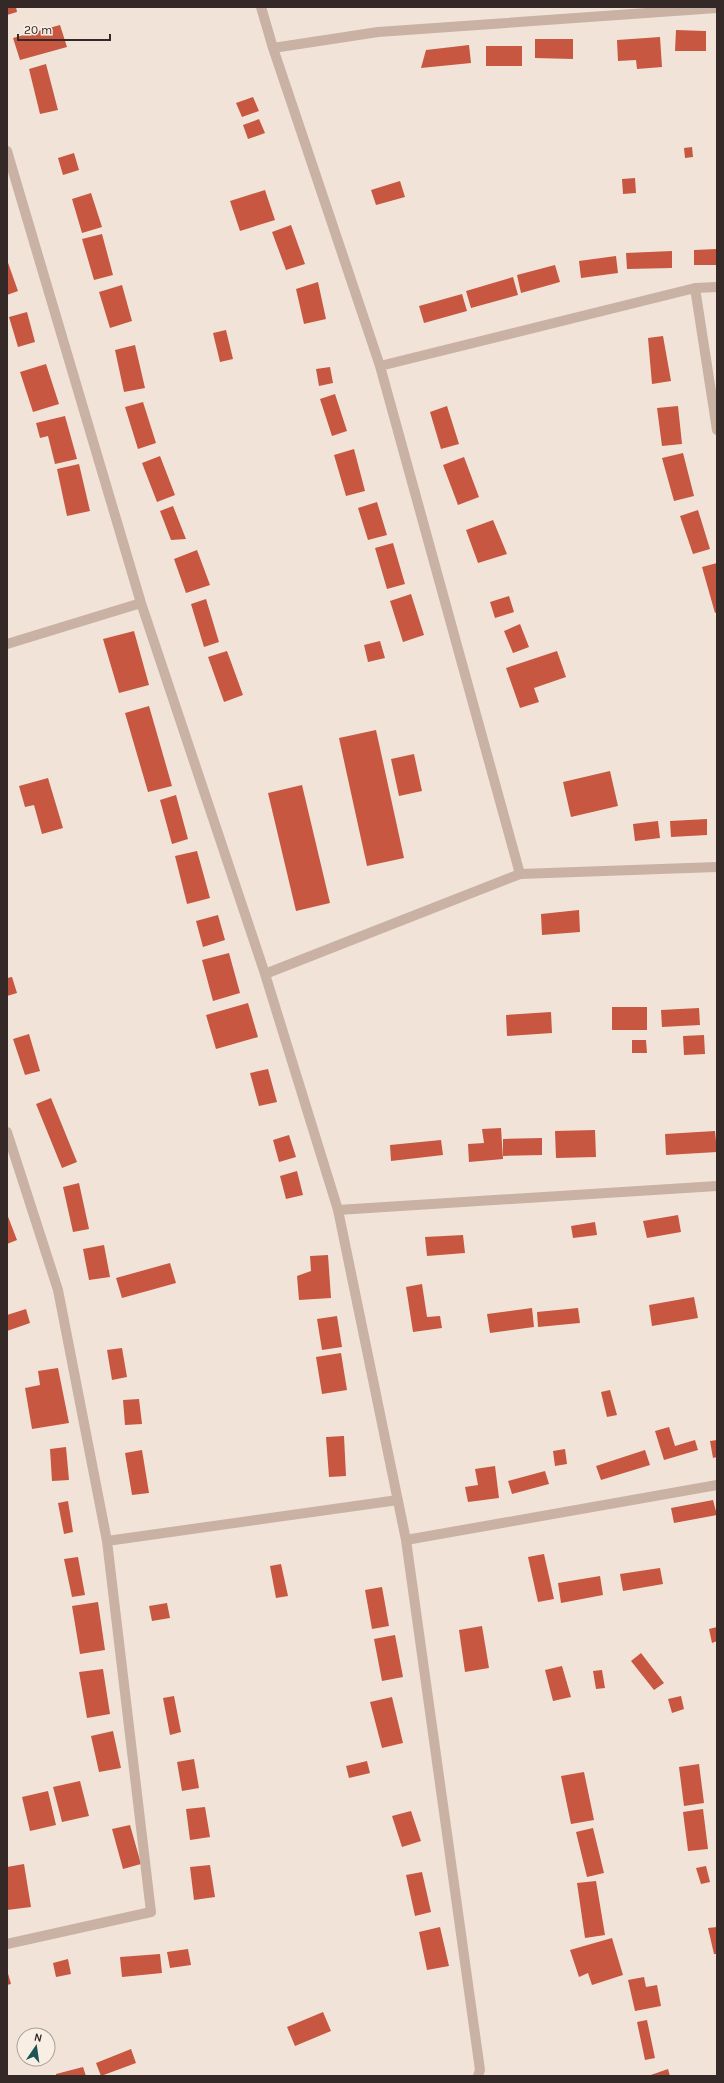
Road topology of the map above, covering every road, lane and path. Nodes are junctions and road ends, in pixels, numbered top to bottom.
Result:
1 (261, 7) edge
2 (717, 8) edge
3 (272, 48) junction
4 (7, 151) edge
5 (717, 287) edge
6 (695, 288) junction
7 (380, 366) junction
8 (717, 430) edge
9 (141, 603) junction
10 (7, 644) edge
11 (717, 867) edge
12 (520, 874) junction
13 (265, 974) junction
14 (7, 1132) edge
15 (717, 1186) edge
16 (338, 1210) junction
17 (717, 1485) edge
18 (398, 1500) junction
19 (406, 1540) junction
20 (107, 1541) junction
21 (7, 1944) edge
22 (478, 2076) edge

1 - 3 street
2 - 3 street
3 - 7 street
4 - 9 street
5 - 6 street
6 - 7 street
6 - 8 street
7 - 12 street
9 - 10 street
9 - 13 street
11 - 12 street
12 - 13 street
13 - 16 street
14 - 20 street
15 - 16 street
16 - 18 street
17 - 19 street
18 - 19 street
18 - 20 street
19 - 22 street
20 - 21 street

